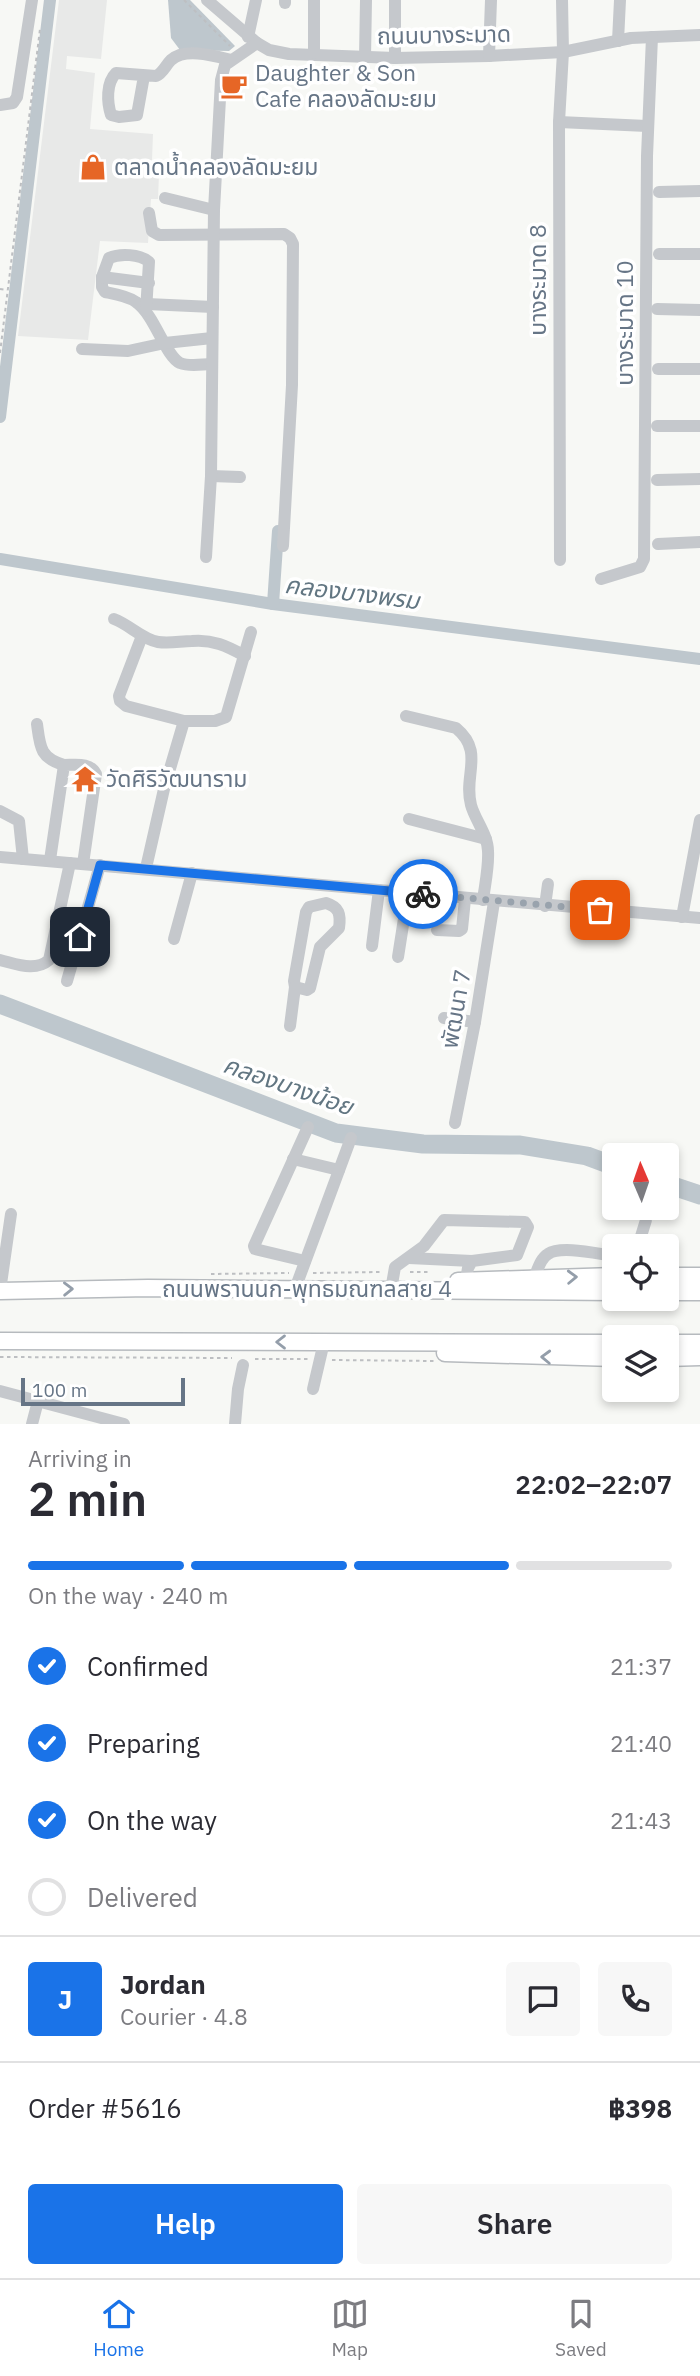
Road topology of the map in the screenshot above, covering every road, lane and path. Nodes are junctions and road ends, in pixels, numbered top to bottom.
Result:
1 (32, 0) edge
2 (184, 0) edge
3 (207, 0) edge
4 (314, 0) edge
5 (366, 0) edge
6 (395, 0) edge
7 (491, 0) edge
8 (562, 0) edge
9 (620, 0) edge
10 (255, 1) edge
11 (41, 23) dead end
12 (700, 35) edge
13 (652, 37) junction
14 (252, 40) junction
15 (618, 41) junction
16 (563, 52) junction
17 (314, 54) junction
18 (234, 56) junction
19 (489, 56) junction
20 (365, 58) junction
21 (395, 58) junction
22 (144, 76) dead end
23 (0, 106) edge
24 (559, 121) junction
25 (647, 126) junction
26 (700, 191) edge
27 (659, 192) dead end
28 (165, 198) dead end
29 (214, 210) junction
30 (149, 213) dead end
31 (215, 236) junction
32 (659, 254) dead end
33 (700, 254) edge
34 (102, 277) junction
35 (149, 283) junction
36 (0, 289) edge
37 (8, 290) junction
38 (146, 307) junction
39 (213, 307) junction
40 (657, 309) dead end
41 (700, 310) edge
42 (212, 338) junction
43 (165, 343) junction
44 (82, 349) dead end
45 (0, 353) edge
46 (212, 364) junction
47 (658, 369) dead end
48 (700, 369) edge
49 (657, 426) dead end
50 (700, 426) edge
51 (211, 476) junction
52 (240, 477) dead end
53 (700, 479) edge
54 (657, 480) dead end
55 (700, 542) edge
56 (658, 544) dead end
57 (283, 546) dead end
58 (206, 557) dead end
59 (559, 561) dead end
60 (601, 579) dead end
61 (114, 619) dead end
62 (251, 632) dead end
63 (142, 636) junction
64 (244, 656) junction
65 (406, 716) dead end
66 (184, 721) junction
67 (37, 724) dead end
68 (64, 765) junction
69 (0, 811) edge
70 (409, 819) dead end
71 (700, 820) edge
72 (486, 839) junction
73 (0, 857) edge
74 (23, 859) junction
75 (50, 860) junction
76 (76, 864) junction
77 (100, 865) junction
78 (146, 868) junction
79 (192, 873) junction
80 (548, 884) dead end
81 (329, 886) junction
82 (379, 890) junction
83 (408, 893) junction
84 (465, 899) junction
85 (489, 901) junction
86 (326, 903) junction
87 (545, 906) junction
88 (682, 917) junction
89 (700, 918) edge
90 (437, 930) dead end
91 (302, 935) junction
92 (174, 939) dead end
93 (322, 945) junction
94 (372, 946) dead end
95 (398, 957) dead end
96 (0, 960) edge
97 (67, 981) dead end
98 (295, 987) junction
99 (444, 1018) dead end
100 (475, 1022) junction
101 (290, 1026) dead end
102 (455, 1123) dead end
103 (308, 1127) dead end
104 (351, 1138) dead end
105 (293, 1160) junction
106 (339, 1170) junction
107 (11, 1214) dead end
108 (646, 1220) dead end
109 (642, 1234) edge
110 (4, 1239) edge
111 (602, 1255) edge
112 (406, 1258) junction
113 (2, 1259) edge
114 (305, 1261) junction
115 (472, 1261) junction
116 (602, 1276) edge
117 (679, 1276) edge
118 (700, 1276) edge
119 (534, 1278) junction
120 (466, 1280) junction
121 (295, 1289) junction
122 (399, 1290) junction
123 (0, 1291) edge
124 (602, 1292) edge
125 (679, 1292) edge
126 (700, 1292) edge
127 (0, 1342) edge
128 (324, 1342) junction
129 (349, 1342) junction
130 (602, 1343) edge
131 (679, 1343) edge
132 (700, 1343) edge
133 (700, 1357) edge
134 (602, 1358) edge
135 (679, 1358) edge
136 (243, 1366) dead end
137 (313, 1389) dead end
138 (0, 1391) edge
139 (38, 1401) junction
140 (32, 1424) edge
141 (124, 1424) edge
142 (235, 1424) edge

1 - 23 street
2 - 18 path
3 - 14 street, ถนนบางระมาด
4 - 17 street
5 - 20 street
6 - 21 street
7 - 19 street
8 - 16 street, บางระมาด 8
9 - 15 street
10 - 14 street
11 - 37 path
12 - 13 street, ถนนบางระมาด
13 - 15 street, ถนนบางระมาด
13 - 25 street, บางระมาด 10
14 - 17 street, ถนนบางระมาด
14 - 18 street
15 - 16 street, ถนนบางระมาด
16 - 19 street, ถนนบางระมาด
16 - 24 street, บางระมาด 8
17 - 20 street, ถนนบางระมาด
18 - 22 street
18 - 29 street
19 - 21 street, ถนนบางระมาด
20 - 21 street, ถนนบางระมาด
24 - 25 street
24 - 59 street, บางระมาด 8
25 - 60 street, บางระมาด 10
26 - 27 street
28 - 29 street
29 - 31 street
30 - 31 street
31 - 39 street
31 - 57 street
32 - 33 street
34 - 35 street
34 - 35 street
34 - 38 street
35 - 38 street
36 - 37 path
37 - 45 path
38 - 39 street
38 - 43 street
39 - 42 street
40 - 41 street
42 - 43 street
42 - 46 street
43 - 44 street
43 - 46 street
46 - 51 street
47 - 48 street
49 - 50 street
51 - 52 street
51 - 58 street
53 - 54 street
55 - 56 street
61 - 63 street
62 - 64 street
63 - 64 street
63 - 66 street
64 - 66 street
65 - 72 street
66 - 78 street
67 - 68 street
68 - 75 street
68 - 76 street
69 - 74 street
70 - 72 street
71 - 88 street
72 - 85 street, พัฒนา 7
73 - 74 street
74 - 75 street
75 - 76 street
76 - 77 street
76 - 96 street
77 - 78 street
77 - 97 street
78 - 79 street
79 - 81 street
79 - 92 street
80 - 87 street
81 - 82 street
81 - 86 street
82 - 83 street
82 - 94 street
83 - 84 street
83 - 95 street
84 - 85 street
84 - 90 street
85 - 87 street
85 - 100 street, พัฒนา 7
86 - 91 street
86 - 93 street
87 - 88 street
88 - 89 street
91 - 93 street
91 - 98 street
93 - 98 street
98 - 101 street
99 - 100 street
100 - 102 street, พัฒนา 7
103 - 105 street
104 - 106 street
105 - 106 street
105 - 114 street
106 - 114 street
107 - 110 street
108 - 109 street
110 - 113 street
111 - 119 street
112 - 115 street
112 - 115 street
112 - 122 street
113 - 123 street
114 - 121 street
115 - 120 street
119 -> 116 main road
117 - 118 main road
119 - 120 main road
120 - 122 main road
121 - 122 main road, ถนนพรานนก-พุทธมณฑลสาย 4
123 -> 121 main road, ถนนพรานนก-พุทธมณฑลสาย 4
122 - 124 main road, ถนนพรานนก-พุทธมณฑลสาย 4
125 - 126 main road
128 -> 127 main road
128 - 129 main road
128 - 137 street
129 - 130 main road
134 -> 129 main road
131 - 132 main road
133 - 135 main road
136 - 142 street
138 - 139 street
139 - 140 street
139 - 141 street

